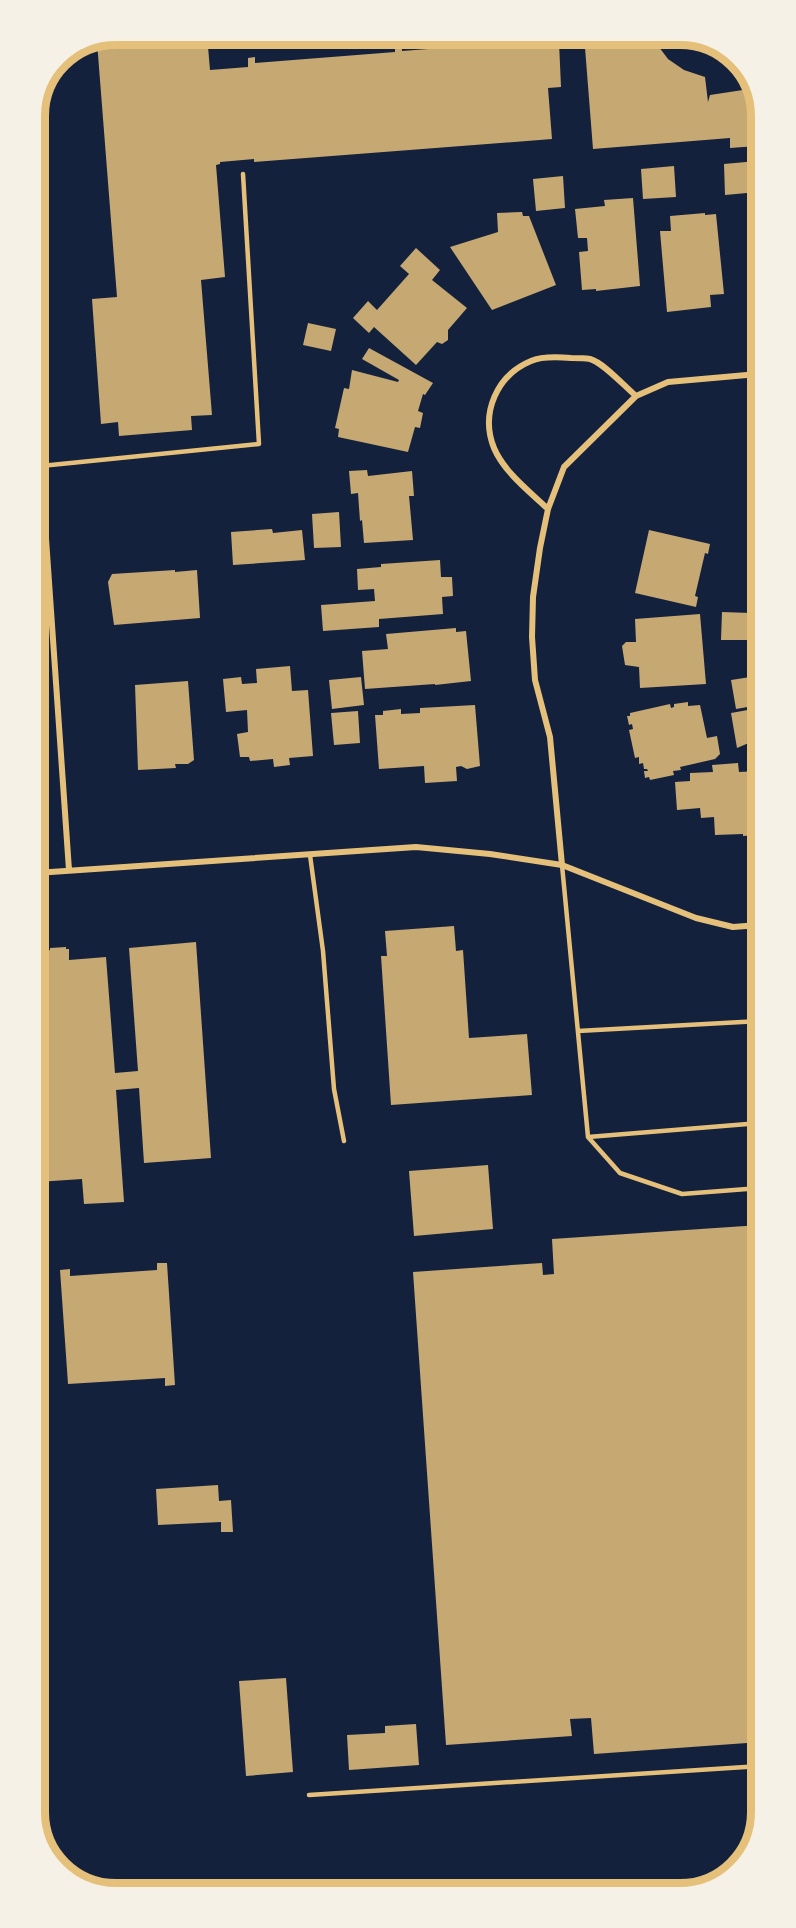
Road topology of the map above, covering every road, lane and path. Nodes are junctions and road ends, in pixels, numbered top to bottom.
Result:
1 (243, 174) dead end
2 (751, 375) edge
3 (636, 396) junction
4 (45, 466) edge
5 (548, 509) junction
6 (45, 524) edge
7 (310, 855) junction
8 (562, 865) junction
9 (69, 870) junction
10 (45, 872) edge
11 (751, 926) edge
12 (751, 1021) edge
13 (578, 1031) junction
14 (751, 1124) edge
15 (588, 1137) junction
16 (344, 1141) dead end
17 (751, 1189) edge
18 (751, 1767) edge
19 (309, 1795) dead end

1 - 4 lane
2 - 3 street
3 - 5 street
3 - 5 street
5 - 8 street
6 - 9 street
7 - 8 street
7 - 9 street
7 - 16 lane
8 - 11 street
8 - 13 lane
9 - 10 street
12 - 13 lane
13 - 15 lane
14 - 15 lane
15 - 17 lane
18 - 19 lane

